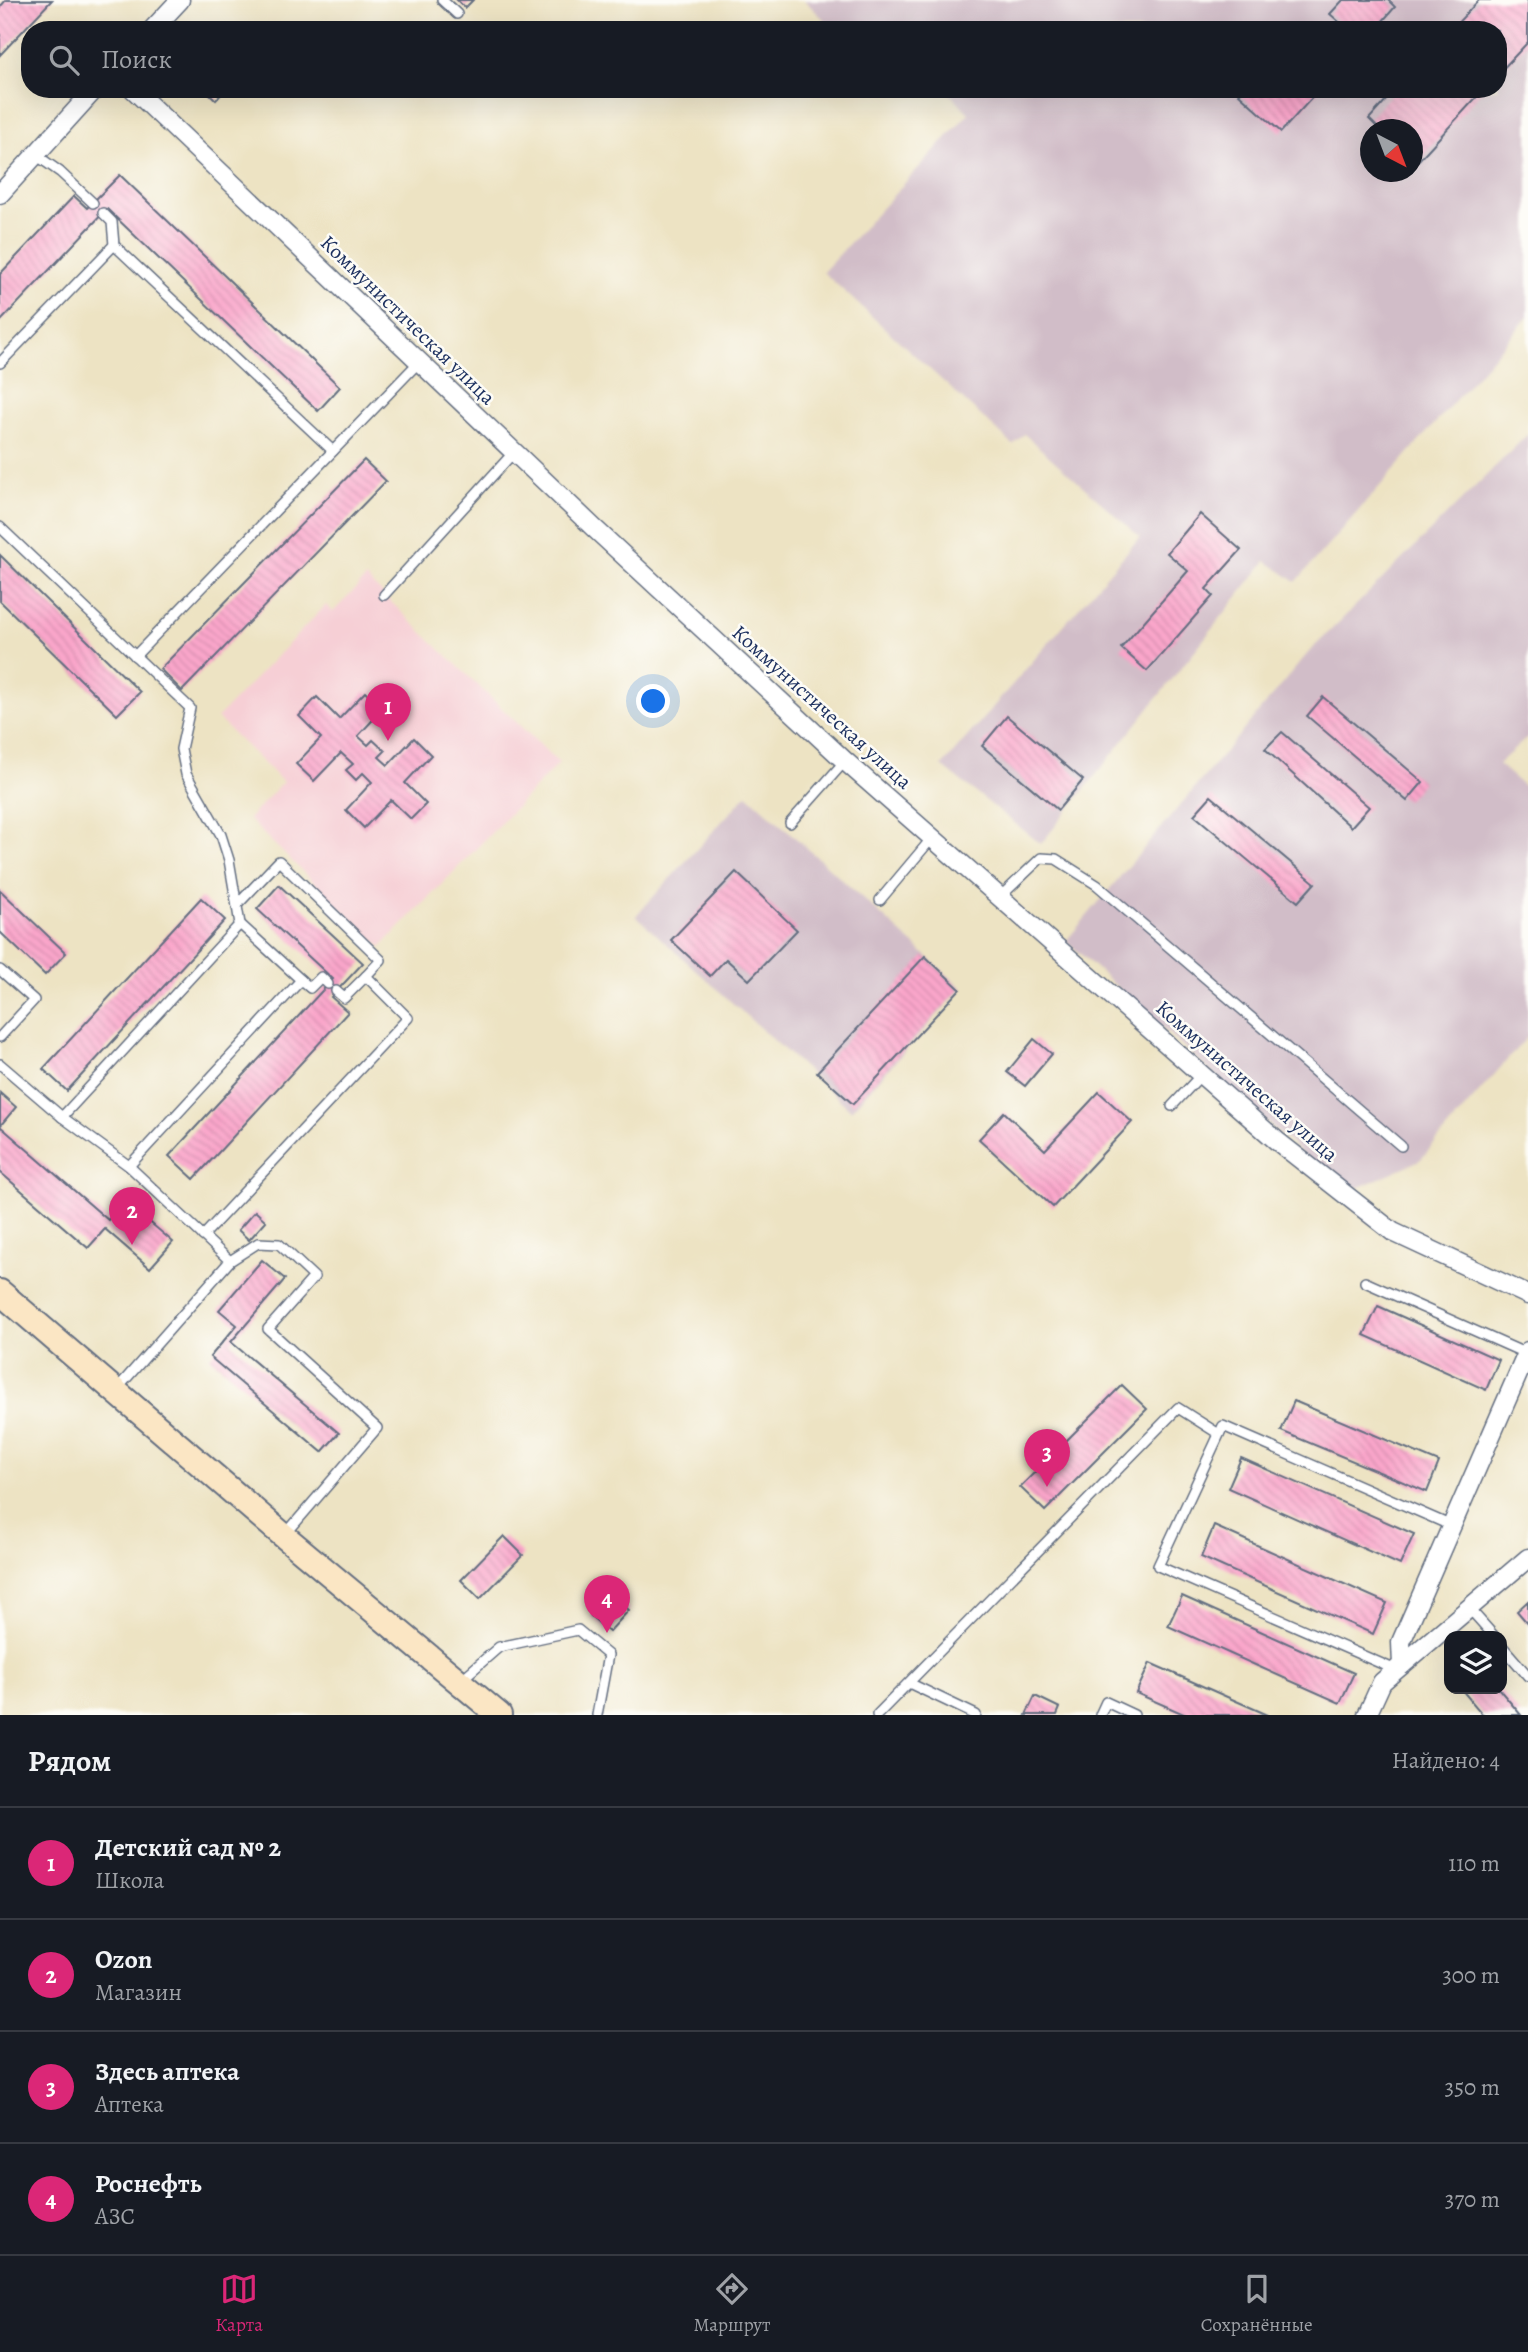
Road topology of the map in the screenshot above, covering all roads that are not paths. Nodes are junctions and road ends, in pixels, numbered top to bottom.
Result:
1 (180, 0) edge
2 (442, 0) edge
3 (457, 14) dead end
4 (160, 21) edge
5 (87, 98) edge
6 (142, 98) edge
7 (36, 155) junction
8 (0, 194) edge
9 (93, 203) dead end
10 (103, 213) dead end
11 (114, 244) junction
12 (419, 362) junction
13 (0, 363) edge
14 (333, 451) junction
15 (514, 452) junction
16 (0, 527) edge
17 (384, 595) dead end
18 (135, 656) junction
19 (845, 761) junction
20 (790, 823) dead end
21 (932, 838) junction
22 (999, 897) junction
23 (880, 900) dead end
24 (237, 905) junction
25 (240, 924) junction
26 (0, 970) edge
27 (366, 975) junction
28 (301, 980) junction
29 (328, 984) dead end
30 (336, 991) dead end
31 (0, 1037) edge
32 (0, 1064) edge
33 (1202, 1074) junction
34 (1172, 1107) dead end
35 (62, 1117) junction
36 (1401, 1146) dead end
37 (128, 1166) junction
38 (203, 1236) junction
39 (230, 1261) junction
40 (1365, 1282) dead end
41 (0, 1292) edge
42 (1528, 1294) edge
43 (1527, 1353) edge
44 (116, 1390) junction
45 (1219, 1434) junction
46 (1452, 1526) junction
47 (284, 1536) junction
48 (1528, 1559) edge
49 (1469, 1608) junction
50 (1490, 1631) edge
51 (1507, 1652) edge
52 (1399, 1667) junction
53 (1528, 1676) edge
54 (459, 1682) junction
55 (909, 1683) junction
56 (499, 1715) edge
57 (597, 1715) edge
58 (877, 1715) edge
59 (976, 1715) edge
60 (1100, 1715) edge
61 (1134, 1715) edge
62 (1367, 1715) edge

1 - 4 street
2 - 3 lane
5 - 7 street
6 - 12 street, Коммунистическая улица
7 - 8 street
7 - 9 lane
10 - 11 lane
11 - 13 lane
11 - 14 lane
12 - 14 lane
12 - 15 street, Коммунистическая улица
14 - 18 lane
15 - 17 lane
15 - 19 street, Коммунистическая улица
16 - 18 lane
18 - 24 lane
19 - 20 lane
19 - 21 street, Коммунистическая улица
21 - 22 street, Коммунистическая улица
21 - 23 lane
22 - 33 street, Коммунистическая улица
22 - 36 lane
24 - 25 lane
24 - 27 lane
25 - 28 lane
25 - 35 lane
26 - 31 lane
27 - 30 lane
27 - 38 lane
28 - 29 lane
28 - 37 lane
32 - 35 lane
33 - 34 lane
33 - 42 street, Коммунистическая улица
35 - 37 lane
37 - 38 lane
38 - 39 lane
39 - 44 lane
39 - 47 lane
40 - 43 lane
41 - 44 main road
43 - 46 street
44 - 47 main road
45 - 46 lane
45 - 52 lane
45 - 55 lane
46 - 52 street
47 - 54 main road
48 - 49 street
49 - 50 lane
49 - 52 street
51 - 53 lane
52 - 62 street
54 - 56 main road
54 - 57 lane
55 - 58 lane
55 - 59 lane
60 - 61 lane

